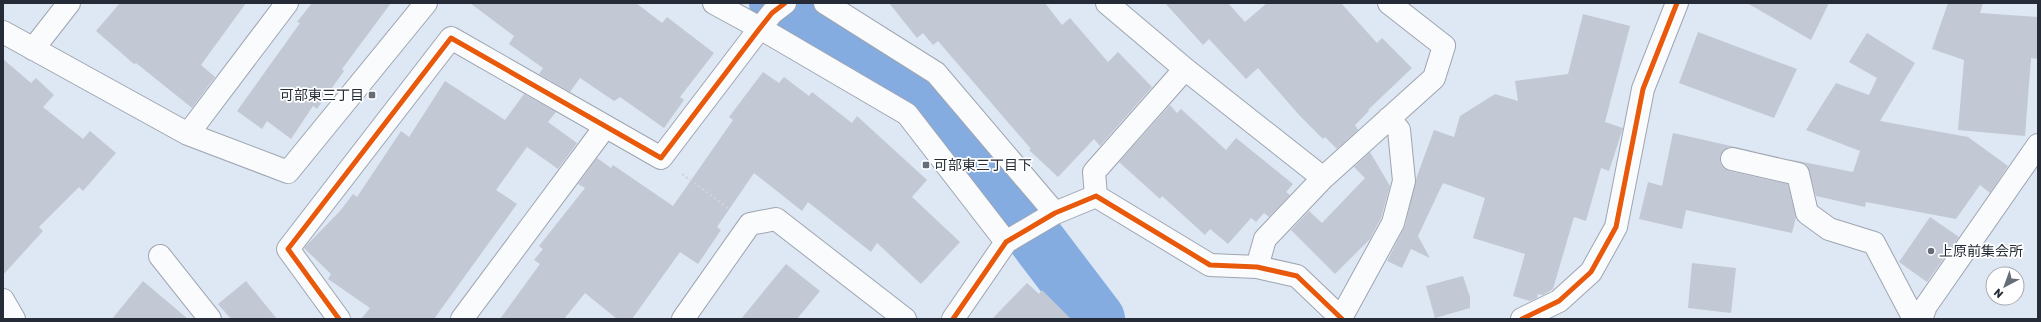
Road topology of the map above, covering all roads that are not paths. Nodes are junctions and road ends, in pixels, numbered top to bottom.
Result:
1 (70, 3) edge
2 (287, 3) edge
3 (426, 3) edge
4 (714, 3) edge
5 (825, 3) edge
6 (1107, 3) edge
7 (1389, 3) edge
8 (1677, 3) edge
9 (773, 15) edge
10 (3, 32) edge
11 (33, 49) junction
12 (1185, 68) junction
13 (1389, 118) junction
14 (605, 127) junction
15 (188, 134) junction
16 (2038, 145) edge
17 (1732, 159) dead end
18 (1323, 178) junction
19 (1096, 196) junction
20 (1031, 227) junction
21 (160, 256) dead end
22 (1257, 267) junction
23 (3, 300) edge
24 (1342, 318) edge
25 (14, 319) edge
26 (210, 319) edge
27 (339, 319) edge
28 (462, 319) edge
29 (683, 319) edge
30 (905, 319) edge
31 (953, 319) edge
32 (1522, 319) edge
33 (1914, 319) edge
34 (1921, 319) edge

1 - 11 street
2 - 15 street
3 - 15 street
4 - 9 street
5 - 20 street
6 - 12 street
7 - 13 street
8 - 32 street
9 - 14 street
9 - 20 street
10 - 11 street
11 - 15 street
12 - 18 street
12 - 19 street
13 - 18 street
13 - 24 street
14 - 27 street
14 - 28 street
16 - 34 street
17 - 33 street
18 - 22 street
19 - 20 street
19 - 22 street
20 - 31 street
21 - 26 street
22 - 24 street
23 - 25 street
29 - 30 street

